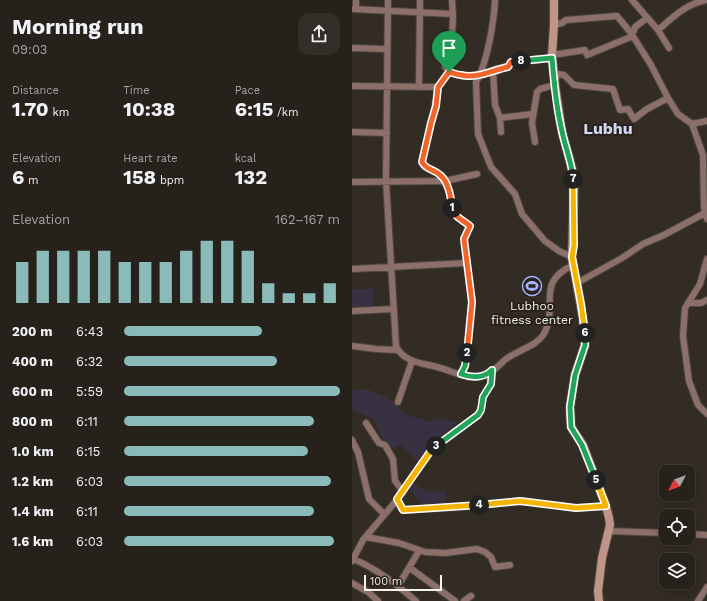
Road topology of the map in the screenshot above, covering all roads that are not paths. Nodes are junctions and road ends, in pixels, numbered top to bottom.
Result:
1 (356, 0) edge
2 (388, 0) edge
3 (420, 0) edge
4 (452, 0) edge
5 (495, 0) edge
6 (554, 0) edge
7 (632, 0) edge
8 (706, 0) edge
9 (354, 9) edge
10 (388, 10) junction
11 (420, 12) junction
12 (453, 14) junction
13 (647, 18) junction
14 (554, 24) junction
15 (658, 30) junction
16 (632, 35) junction
17 (352, 48) edge
18 (669, 48) dead end
19 (387, 49) junction
20 (552, 56) junction
21 (494, 70) junction
22 (449, 72) junction
23 (481, 75) junction
24 (352, 86) edge
25 (387, 86) junction
26 (419, 86) junction
27 (555, 86) junction
28 (438, 87) junction
29 (668, 98) junction
30 (532, 114) junction
31 (500, 118) junction
32 (707, 121) edge
33 (692, 124) junction
34 (352, 132) edge
35 (501, 132) dead end
36 (387, 133) junction
37 (535, 142) dead end
38 (478, 174) dead end
39 (386, 181) junction
40 (445, 181) junction
41 (352, 182) edge
42 (706, 216) edge
43 (572, 257) junction
44 (707, 259) edge
45 (467, 263) junction
46 (392, 267) junction
47 (352, 269) edge
48 (577, 283) junction
49 (707, 300) edge
50 (688, 303) junction
51 (394, 309) junction
52 (352, 311) edge
53 (352, 346) edge
54 (397, 350) junction
55 (412, 362) junction
56 (492, 370) junction
57 (461, 374) junction
58 (398, 402) dead end
59 (707, 414) edge
60 (366, 423) dead end
61 (352, 440) edge
62 (403, 491) junction
63 (397, 499) junction
64 (606, 506) junction
65 (384, 514) junction
66 (608, 531) junction
67 (659, 533) edge
68 (695, 534) edge
69 (707, 535) edge
70 (366, 536) junction
71 (419, 551) junction
72 (352, 560) edge
73 (510, 565) dead end
74 (410, 568) junction
75 (352, 583) edge
76 (398, 586) junction
77 (707, 587) edge
78 (470, 596) dead end
79 (378, 601) edge
80 (416, 601) edge
81 (455, 601) edge
82 (464, 601) edge
83 (599, 601) edge
84 (698, 601) edge

1 - 9 street
2 - 10 street
3 - 11 street
4 - 12 street
5 - 23 street
6 - 14 main road
7 - 13 street
8 - 15 street
9 - 10 street
10 - 11 street
10 - 19 street
11 - 12 street
11 - 26 street
12 - 22 street
13 - 15 street
13 - 16 street
14 - 16 street
14 - 20 main road
15 - 18 street
16 - 20 street
16 - 29 street
17 - 19 street
19 - 25 street
20 - 21 street
20 - 27 main road
21 - 23 street
21 - 31 street
22 - 23 street
22 - 28 street
23 - 43 street
24 - 25 street
25 - 26 street
25 - 36 street
26 - 28 street
27 - 29 street
27 - 30 street
27 - 43 main road
28 - 40 street
29 - 33 street
30 - 31 street
30 - 37 street
31 - 35 street
32 - 33 street
33 - 42 street
34 - 36 street
36 - 39 street
38 - 40 street
39 - 40 street
39 - 41 street
39 - 46 street
40 - 45 street
42 - 48 street
43 - 48 main road
43 - 56 street
44 - 50 street
45 - 46 street
45 - 57 street
46 - 47 street
46 - 51 street
48 - 64 main road
49 - 50 street
50 - 59 street
51 - 52 street
51 - 54 street
53 - 54 street
54 - 55 street
55 - 57 street
55 - 58 street
56 - 57 street
56 - 62 street
60 - 62 street
61 - 65 street
62 - 63 street
63 - 64 street
63 - 65 street
64 - 66 main road
65 - 70 street
66 - 67 street
66 - 83 main road
68 - 69 street
70 - 71 street
70 - 72 street
71 - 73 street
71 - 74 street
72 - 76 street
74 - 76 street
74 - 81 street
75 - 79 street
76 - 80 street
77 - 84 street
78 - 82 street

